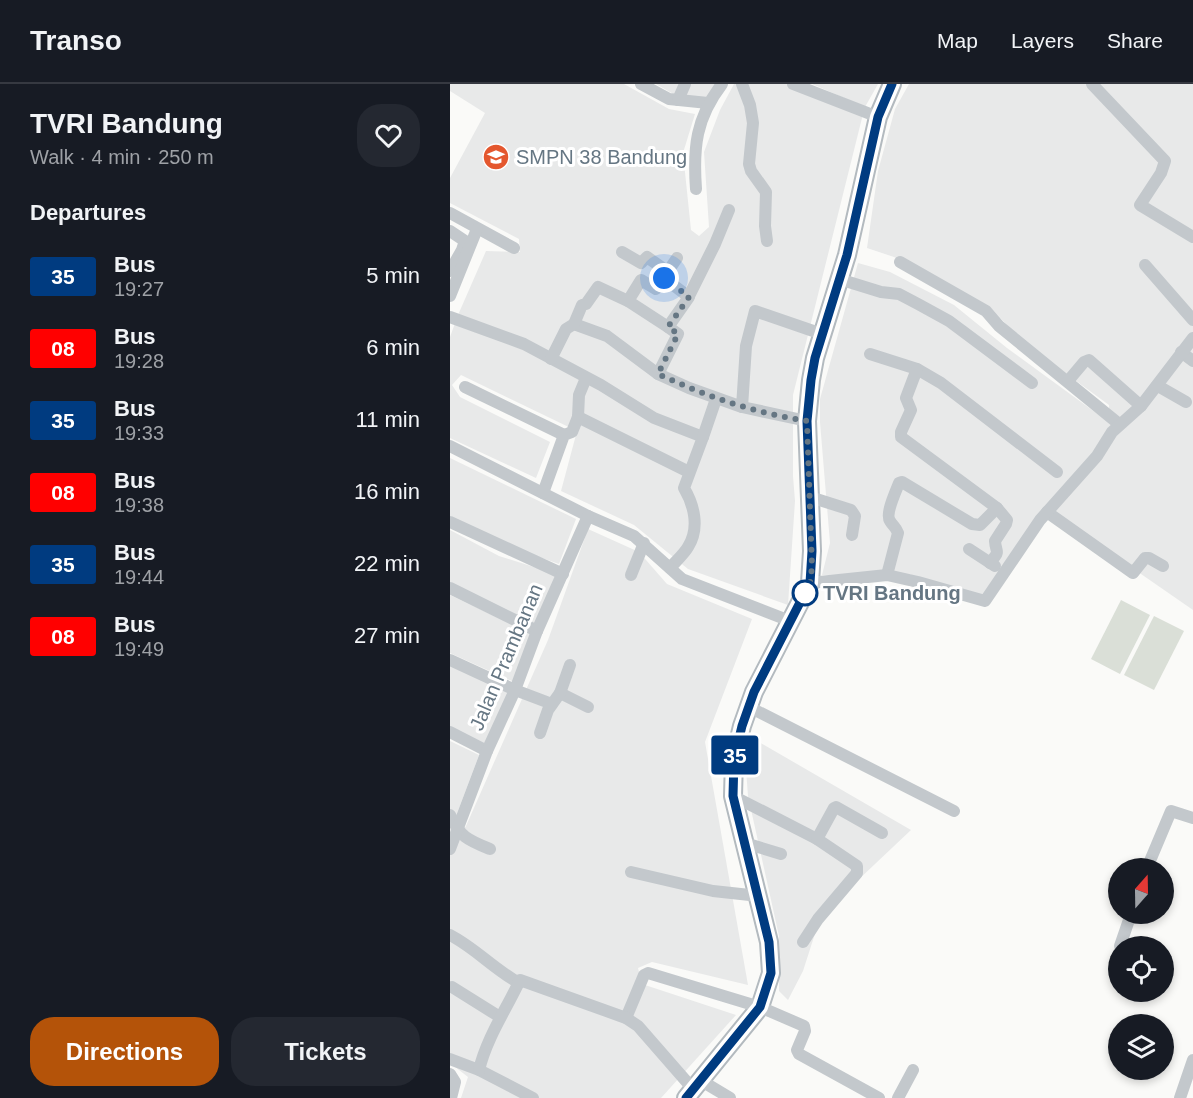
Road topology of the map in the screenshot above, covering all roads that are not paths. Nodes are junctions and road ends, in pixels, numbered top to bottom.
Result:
1 (641, 84) edge
2 (685, 84) edge
3 (722, 84) edge
4 (742, 84) edge
5 (793, 84) edge
6 (892, 84) edge
7 (1092, 84) edge
8 (678, 100) junction
9 (708, 103) junction
10 (878, 117) junction
11 (696, 189) dead end
12 (729, 210) dead end
13 (450, 213) edge
14 (477, 229) junction
15 (450, 231) edge
16 (1193, 237) edge
17 (766, 241) dead end
18 (514, 248) dead end
19 (622, 252) dead end
20 (677, 258) dead end
21 (900, 261) dead end
22 (1145, 266) dead end
23 (450, 271) edge
24 (666, 275) junction
25 (839, 279) junction
26 (450, 296) edge
27 (689, 296) junction
28 (628, 300) junction
29 (450, 317) edge
30 (1193, 320) edge
31 (574, 324) junction
32 (668, 327) junction
33 (822, 334) junction
34 (1193, 338) edge
35 (1181, 352) junction
36 (870, 354) dead end
37 (550, 359) junction
38 (1193, 361) edge
39 (916, 369) junction
40 (658, 374) junction
41 (586, 378) junction
42 (1068, 381) junction
43 (1032, 382) dead end
44 (1158, 386) junction
45 (465, 387) dead end
46 (716, 399) junction
47 (1186, 402) dead end
48 (1142, 406) junction
49 (742, 407) junction
50 (578, 417) junction
51 (807, 421) junction
52 (1119, 424) junction
53 (564, 435) junction
54 (702, 437) junction
55 (450, 446) edge
56 (689, 472) junction
57 (1057, 472) dead end
58 (543, 493) junction
59 (810, 497) junction
60 (997, 508) junction
61 (1047, 513) junction
62 (588, 516) junction
63 (450, 522) edge
64 (852, 535) dead end
65 (644, 543) junction
66 (969, 549) dead end
67 (990, 563) junction
68 (1163, 566) dead end
69 (670, 568) junction
70 (1004, 572) junction
71 (563, 574) junction
72 (631, 575) dead end
73 (887, 575) junction
74 (810, 583) junction
75 (450, 588) edge
76 (790, 621) junction
77 (537, 631) junction
78 (450, 660) edge
79 (570, 665) dead end
80 (515, 690) junction
81 (560, 693) junction
82 (552, 704) junction
83 (588, 707) dead end
84 (749, 707) junction
85 (450, 732) edge
86 (540, 733) dead end
87 (487, 751) junction
88 (733, 796) junction
89 (954, 811) dead end
90 (450, 815) edge
91 (1193, 818) edge
92 (457, 830) junction
93 (882, 833) dead end
94 (817, 839) junction
95 (745, 843) junction
96 (450, 849) edge
97 (490, 849) dead end
98 (781, 854) dead end
99 (1151, 858) edge
100 (631, 872) dead end
101 (759, 896) junction
102 (450, 935) edge
103 (803, 942) dead end
104 (519, 983) junction
105 (452, 987) dead end
106 (760, 1007) junction
107 (500, 1017) junction
108 (626, 1018) junction
109 (450, 1059) edge
110 (1193, 1060) edge
111 (479, 1070) junction
112 (913, 1070) dead end
113 (450, 1074) edge
114 (693, 1089) edge
115 (451, 1098) edge
116 (533, 1098) edge
117 (730, 1098) edge
118 (879, 1098) edge
119 (898, 1098) edge
120 (1180, 1098) edge

1 - 8 street
2 - 8 street
3 - 9 street
4 - 17 street
5 - 10 street
6 - 10 main road
7 - 16 street
8 - 9 street
9 - 11 street
10 - 25 main road
12 - 27 street
13 - 14 street
14 - 18 street
14 - 26 street
15 - 23 street
19 - 24 street
20 - 24 street
21 - 42 street
22 - 30 street
24 - 27 street
24 - 28 street
25 - 33 main road
25 - 43 street
27 - 32 street
28 - 31 street
28 - 32 street
29 - 37 street
31 - 37 street
31 - 40 street
32 - 40 street
33 - 49 street
33 - 51 main road
34 - 35 street
35 - 38 street
35 - 44 street
36 - 39 street
37 - 41 street
39 - 57 street
39 - 60 street
40 - 46 street
41 - 50 street
41 - 54 street
42 - 48 street
42 - 52 street
44 - 47 street
44 - 48 street
45 - 53 street
46 - 49 street
46 - 54 street
48 - 52 street
49 - 51 street
50 - 53 street
50 - 56 street
51 - 59 main road
52 - 61 street
53 - 58 street
54 - 56 street
55 - 58 street
56 - 69 street
58 - 62 street
59 - 64 street
59 - 74 main road
60 - 67 street
60 - 73 street
61 - 68 street
61 - 70 street
62 - 65 street
62 - 71 street, Jalan Prambanan
63 - 71 street
65 - 69 street
65 - 72 street
66 - 67 street
67 - 70 street
69 - 76 street
70 - 73 street
71 - 77 street, Jalan Prambanan
73 - 74 street
74 - 76 main road
75 - 77 street
76 - 84 main road
77 - 80 street, Jalan Prambanan
78 - 80 street
79 - 81 street
80 - 82 street
80 - 87 street, Jalan Prambanan
81 - 82 street
81 - 83 street
82 - 86 street
84 - 88 main road
84 - 89 street
85 - 87 street
87 - 92 street, Jalan Prambanan
88 - 94 street
88 - 95 main road
90 - 92 street
91 - 99 street
92 - 96 street, Jalan Prambanan
92 - 97 street
93 - 94 street
94 - 103 street
95 - 98 street
95 - 101 main road
100 - 101 street
101 - 106 main road
102 - 104 street
104 - 107 street
104 - 108 street
105 - 107 street
106 - 108 street
106 - 114 main road
106 - 118 street
107 - 111 street
108 - 114 street
109 - 111 street
110 - 120 street
111 - 116 street
112 - 119 street
113 - 115 street
114 - 117 street

